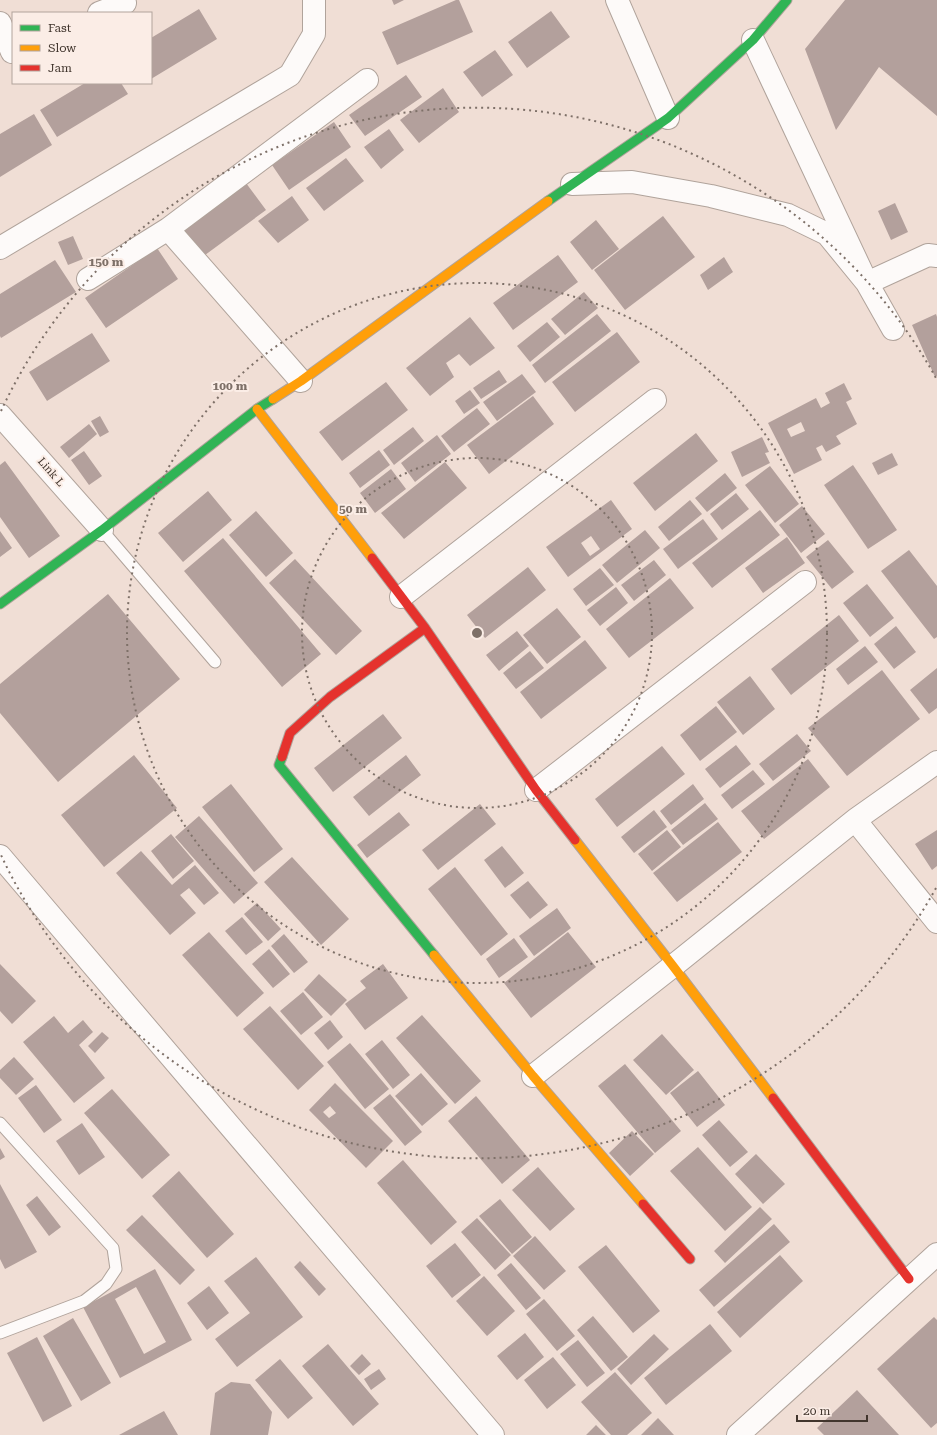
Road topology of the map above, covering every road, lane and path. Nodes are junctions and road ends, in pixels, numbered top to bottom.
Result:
1 (314, 0) edge
2 (617, 0) edge
3 (787, 0) edge
4 (125, 3) dead end
5 (102, 12) edge
6 (0, 24) edge
7 (753, 40) junction
8 (8, 56) edge
9 (367, 80) dead end
10 (668, 118) junction
11 (572, 184) junction
12 (168, 229) junction
13 (0, 248) edge
14 (937, 256) edge
15 (88, 279) dead end
16 (867, 283) junction
17 (893, 329) dead end
18 (301, 381) junction
19 (655, 400) dead end
20 (257, 409) junction
21 (0, 415) edge
22 (102, 530) junction
23 (805, 582) dead end
24 (401, 597) junction
25 (0, 604) edge
26 (425, 628) junction
27 (216, 662) dead end
28 (937, 762) edge
29 (536, 790) junction
30 (855, 820) junction
31 (0, 856) edge
32 (937, 922) edge
33 (673, 966) junction
34 (533, 1076) junction
35 (0, 1123) edge
36 (937, 1254) edge
37 (690, 1259) dead end
38 (909, 1279) junction
39 (0, 1333) edge
40 (493, 1435) edge
41 (738, 1435) edge

1 - 13 street
2 - 10 street
3 - 7 street
4 - 5 street
6 - 8 street
7 - 10 street
7 - 16 street
9 - 12 street
10 - 11 street
11 - 16 street
11 - 18 street
12 - 15 street
12 - 18 street
14 - 16 street
16 - 17 street
18 - 20 street
19 - 24 street
20 - 22 street
20 - 24 street
21 - 22 street, Link L
22 - 25 street
22 - 27 lane
23 - 29 street
24 - 26 street
26 - 29 street
26 - 34 street
28 - 30 street
29 - 33 street
30 - 32 street
30 - 33 street
31 - 40 street
33 - 34 street
33 - 38 street
34 - 37 street
35 - 39 lane
36 - 38 street
38 - 41 street

